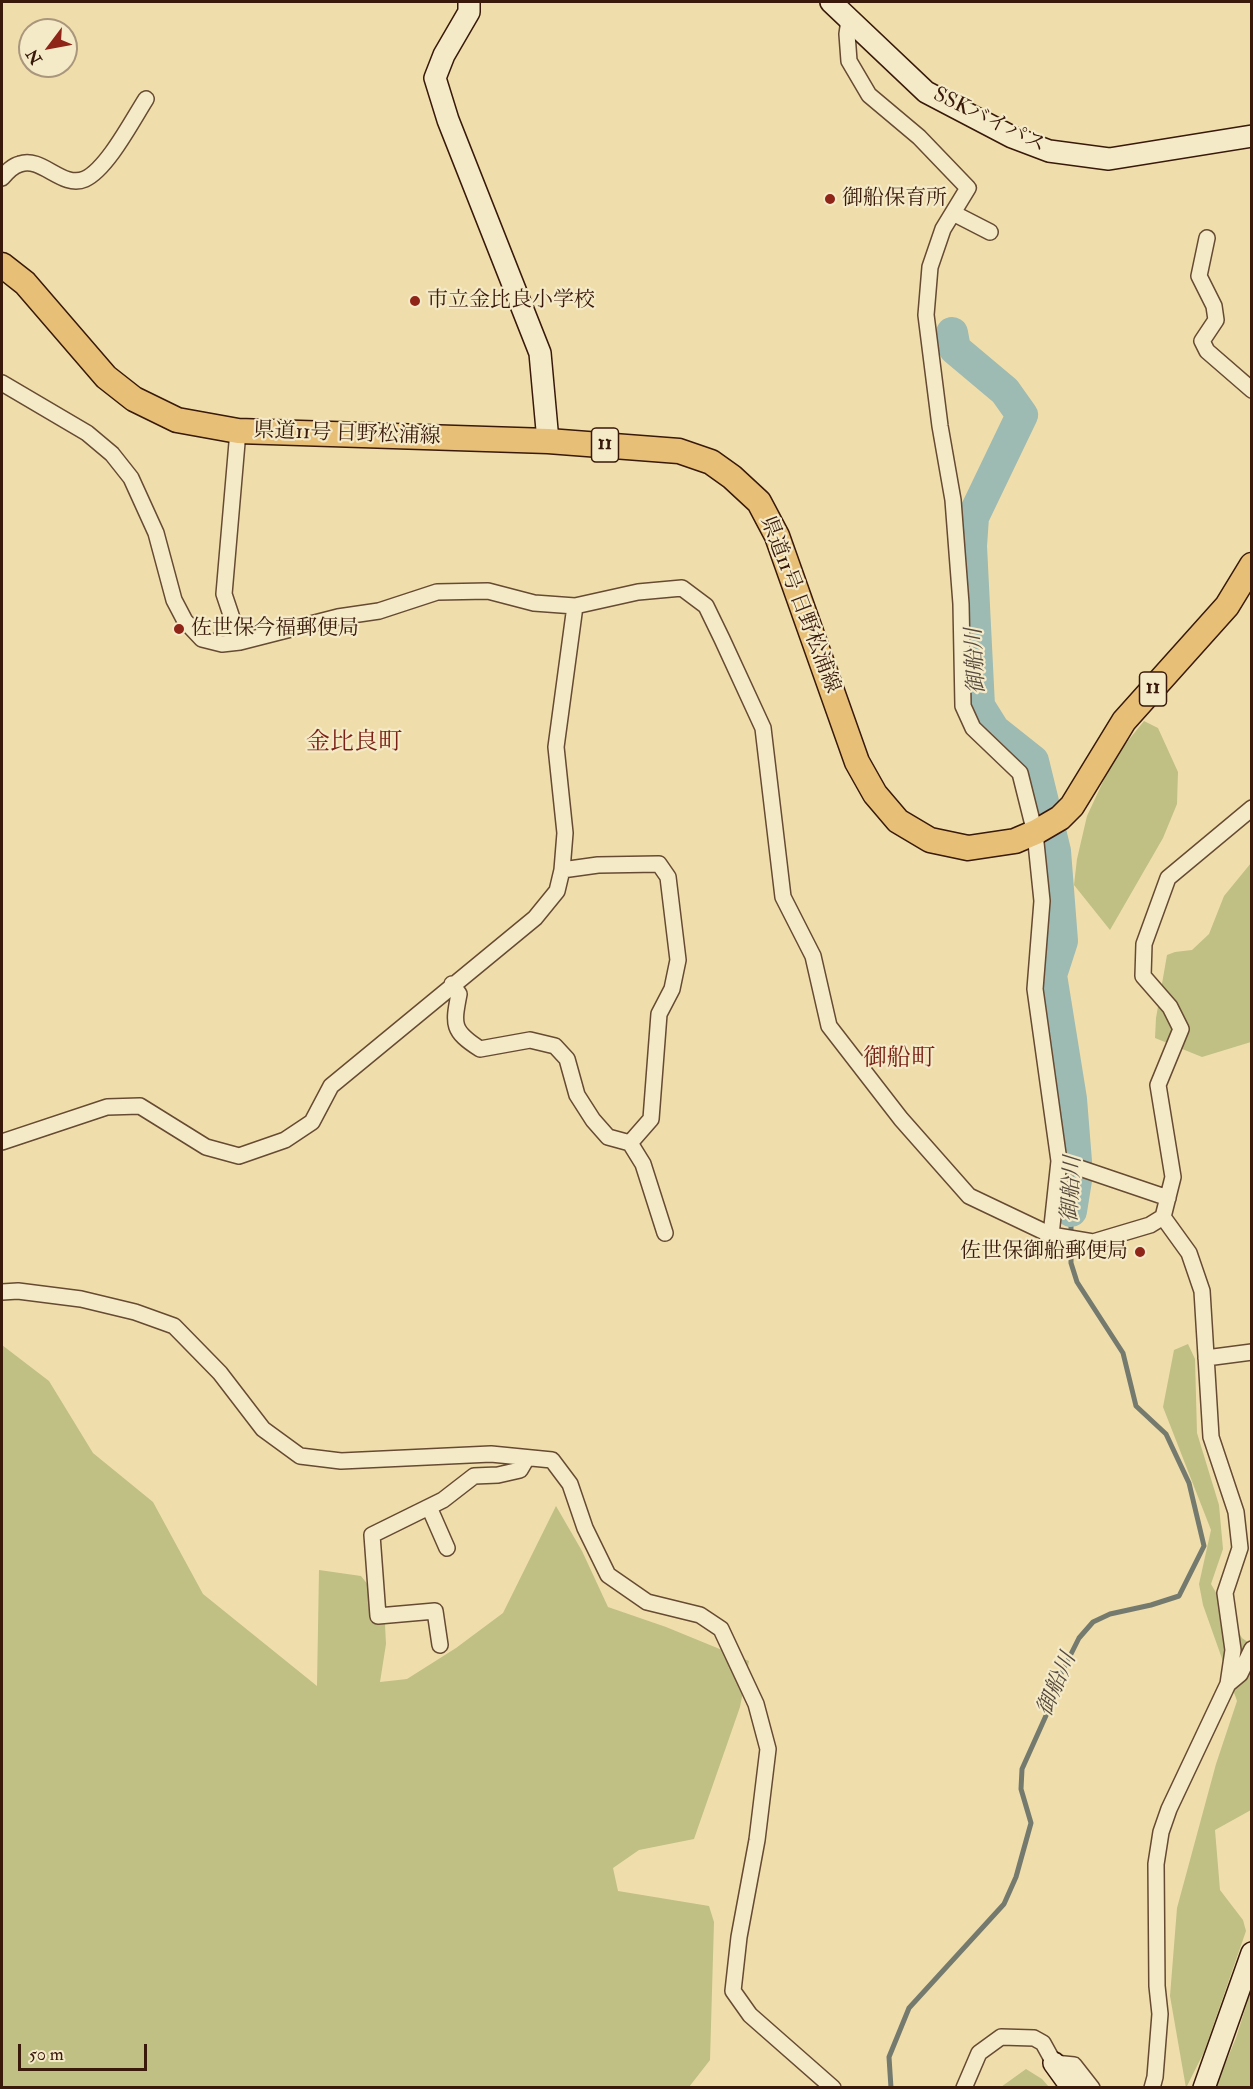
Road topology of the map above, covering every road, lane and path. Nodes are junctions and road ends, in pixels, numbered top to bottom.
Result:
1 (470, 2) edge
2 (831, 2) edge
3 (849, 20) junction
4 (146, 99) dead end
5 (1251, 136) edge
6 (2, 178) edge
7 (953, 213) junction
8 (990, 232) dead end
9 (1207, 238) dead end
10 (2, 265) edge
11 (2, 383) edge
12 (1251, 390) edge
13 (238, 431) junction
14 (548, 441) junction
15 (1251, 565) edge
16 (575, 606) junction
17 (240, 642) junction
18 (1251, 808) edge
19 (1035, 833) junction
20 (562, 870) junction
21 (452, 984) junction
22 (2, 1142) edge
23 (630, 1143) junction
24 (1059, 1161) junction
25 (1168, 1198) junction
26 (1163, 1217) junction
27 (665, 1233) dead end
28 (1051, 1235) junction
29 (2, 1292) edge
30 (1251, 1352) edge
31 (1206, 1358) junction
32 (527, 1458) junction
33 (429, 1507) junction
34 (1251, 1534) edge
35 (447, 1548) dead end
36 (1240, 1548) junction
37 (440, 1645) dead end
38 (1251, 1649) edge
39 (1228, 1684) junction
40 (1251, 1953) edge
41 (1054, 2063) junction
42 (833, 2088) edge
43 (964, 2088) edge
44 (1072, 2088) edge
45 (1092, 2088) edge
46 (1152, 2088) edge
47 (1204, 2088) edge

1 - 14 street
2 - 3 street, SSKバイパス
3 - 5 street, SSKバイパス
3 - 7 street
4 - 6 street
7 - 8 street
7 - 19 street
9 - 12 street
10 - 13 main road, 県道11号 日野松浦線 / 11
11 - 17 street
13 - 14 main road, 県道11号 日野松浦線 / 11
13 - 17 street
14 - 19 main road, 県道11号 日野松浦線 / 11
15 - 19 main road, 県道11号 日野松浦線 / 11
16 - 17 street
16 - 20 street
16 - 28 street
18 - 25 street
19 - 24 street
20 - 21 street
20 - 23 street
21 - 22 street
21 - 23 street
23 - 27 street
24 - 25 street
24 - 28 street
25 - 26 street
26 - 28 street
26 - 31 street
29 - 32 street
30 - 31 street
31 - 36 street
32 - 33 street
32 - 42 street
33 - 35 street
33 - 37 street
34 - 36 street
36 - 39 street
38 - 39 street
39 - 46 street
40 - 47 street
41 - 43 street
41 - 44 street
41 - 45 street

